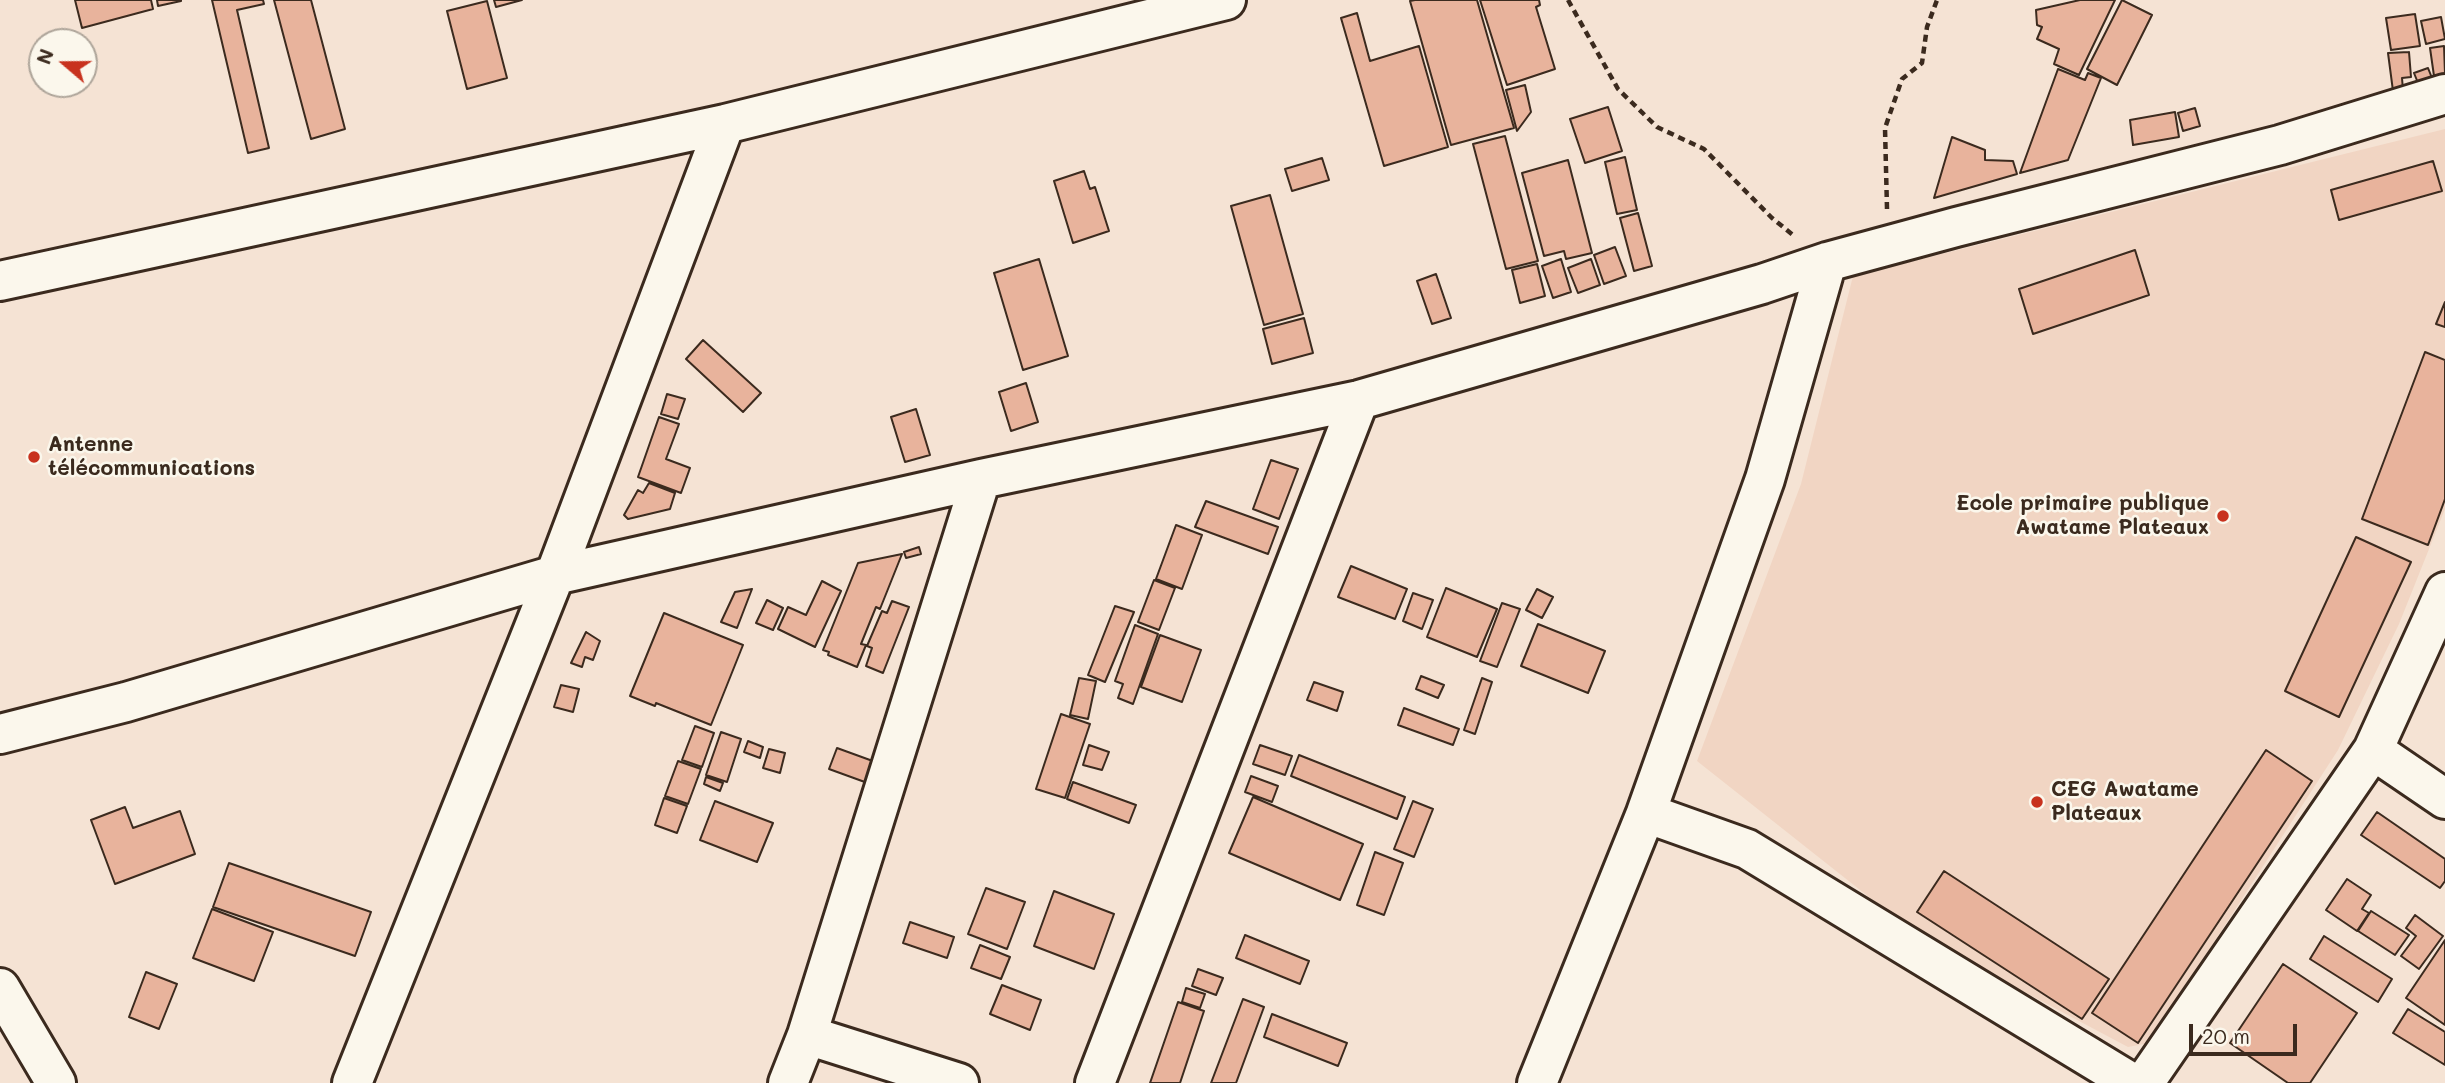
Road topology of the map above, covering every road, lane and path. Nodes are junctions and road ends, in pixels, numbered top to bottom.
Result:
1 (1226, 0) edge
2 (1568, 0) edge
3 (1937, 0) edge
4 (2445, 94) edge
5 (725, 124) junction
6 (1894, 245) junction
7 (1827, 262) junction
8 (0, 280) edge
9 (1359, 400) junction
10 (981, 480) junction
11 (555, 575) junction
12 (2445, 592) edge
13 (0, 734) edge
14 (2373, 750) junction
15 (2445, 799) edge
16 (1646, 813) junction
17 (0, 988) edge
18 (807, 1035) junction
19 (56, 1083) edge
20 (352, 1083) edge
21 (789, 1083) edge
22 (959, 1083) edge
23 (1095, 1083) edge
24 (1537, 1083) edge
25 (2132, 1083) edge
26 (2144, 1083) edge

1 - 5 street
2 - 7 path
3 - 6 path
4 - 6 street
5 - 8 street
5 - 11 street
6 - 7 street
7 - 9 street
7 - 16 street
9 - 10 street
9 - 23 street
10 - 11 street
10 - 18 street
11 - 13 street
11 - 20 street
12 - 14 street
14 - 15 street
14 - 26 street
16 - 24 street
16 - 25 street
17 - 19 street
18 - 21 street
18 - 22 street

